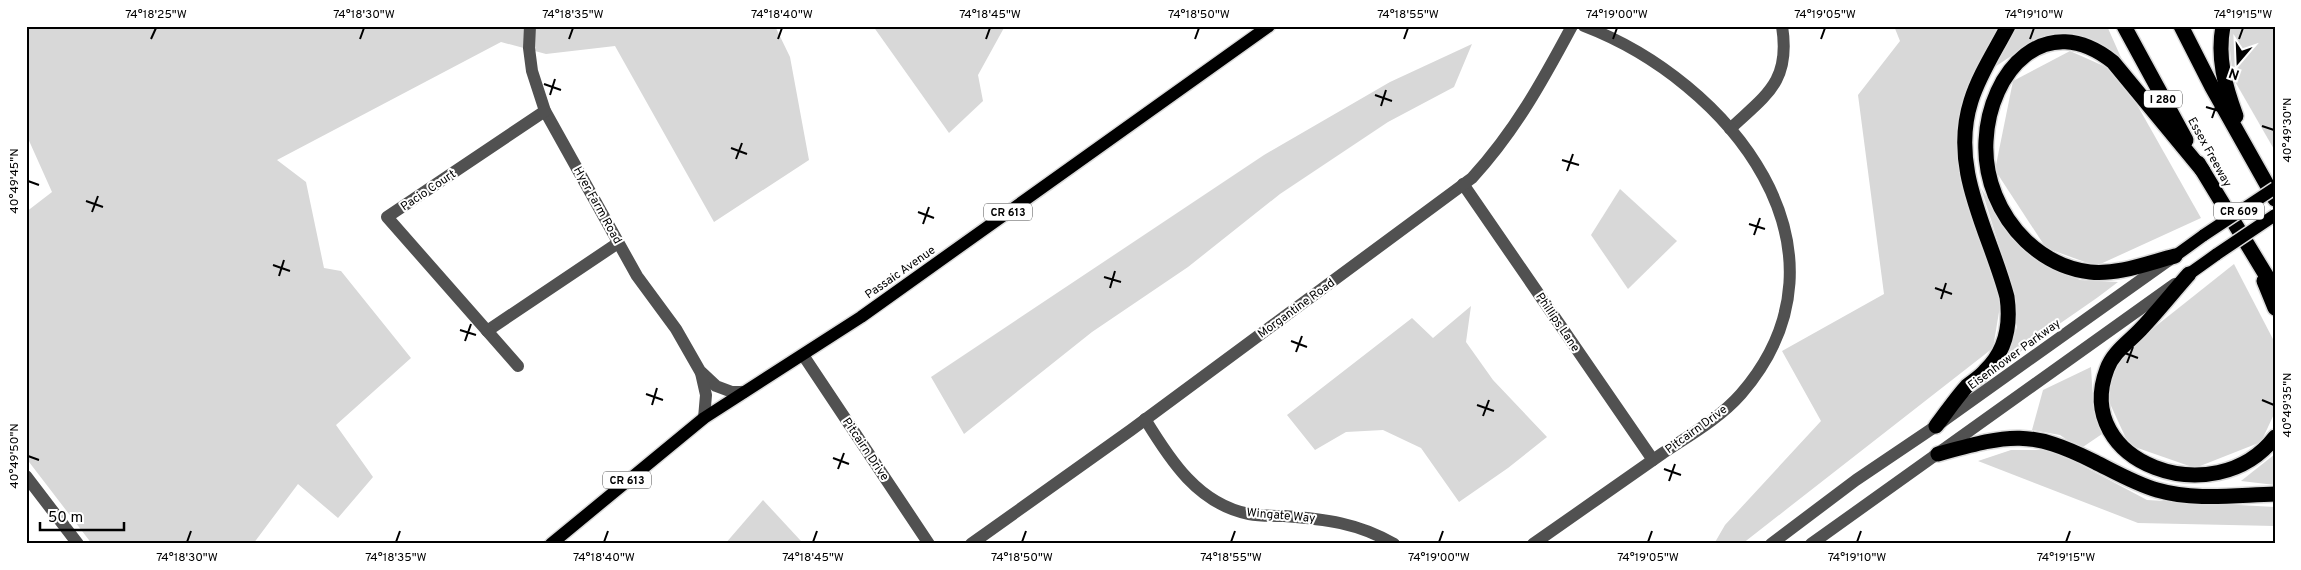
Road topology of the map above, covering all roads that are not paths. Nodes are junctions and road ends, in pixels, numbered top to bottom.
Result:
1 (530, 26) edge
2 (1269, 26) edge
3 (1572, 26) edge
4 (1584, 26) edge
5 (1782, 26) edge
6 (2008, 26) edge
7 (2124, 26) edge
8 (2180, 26) edge
9 (2223, 26) edge
10 (545, 111) junction
11 (1730, 129) junction
12 (2253, 159) junction
13 (2203, 171) junction
14 (1463, 184) junction
15 (2275, 188) edge
16 (2275, 200) edge
17 (2275, 214) edge
18 (618, 243) junction
19 (2175, 256) junction
20 (2256, 261) junction
21 (2189, 274) junction
22 (2275, 290) edge
23 (2275, 308) edge
24 (487, 331) junction
25 (803, 354) junction
26 (518, 366) dead end
27 (700, 371) junction
28 (744, 392) junction
29 (704, 418) junction
30 (1145, 419) junction
31 (1936, 426) junction
32 (2275, 438) edge
33 (1938, 454) junction
34 (1653, 460) junction
35 (26, 476) edge
36 (2275, 494) edge
37 (78, 544) edge
38 (551, 544) edge
39 (929, 544) edge
40 (971, 544) edge
41 (1394, 544) edge
42 (1533, 544) edge
43 (1771, 544) edge
44 (1811, 544) edge

1 - 10 street, Hyer Farm Road
2 - 25 main road, Passaic Avenue / CR 613
3 - 14 street, Morgantine Road
4 - 11 street, Pitcairn Drive
5 - 11 street
6 - 31 highway
7 - 13 highway, Essex Freeway / I 280
8 - 12 highway
9 - 12 highway
10 - 18 street, Hyer Farm Road
10 - 24 street, Pacio Court
11 - 34 street, Pitcairn Drive
12 - 16 highway
13 - 19 highway
13 - 20 highway, Essex Freeway / I 280
14 - 30 street, Morgantine Road
14 - 34 street, Phillips Lane
15 - 19 main road, Eisenhower Parkway / CR 609, bridge
17 - 21 main road, CR 609, bridge
18 - 24 street
18 - 27 street, Hyer Farm Road
19 - 31 street, Eisenhower Parkway
20 - 22 highway, Essex Freeway / I 280
20 - 23 highway
21 - 32 highway
21 - 33 street
24 - 26 street, Pacio Court
25 - 28 main road, Passaic Avenue / CR 613
25 - 39 street, Pitcairn Drive
27 - 28 street, Hyer Farm Road
27 - 29 street, Hyer Farm Road
28 - 29 main road, Passaic Avenue / CR 613
29 - 38 main road, Passaic Avenue / CR 613
30 - 40 street, Morgantine Road
30 - 41 street, Wingate Way
31 - 43 street, Eisenhower Parkway
33 - 36 highway
33 - 44 street
34 - 42 street, Pitcairn Drive
35 - 37 street

